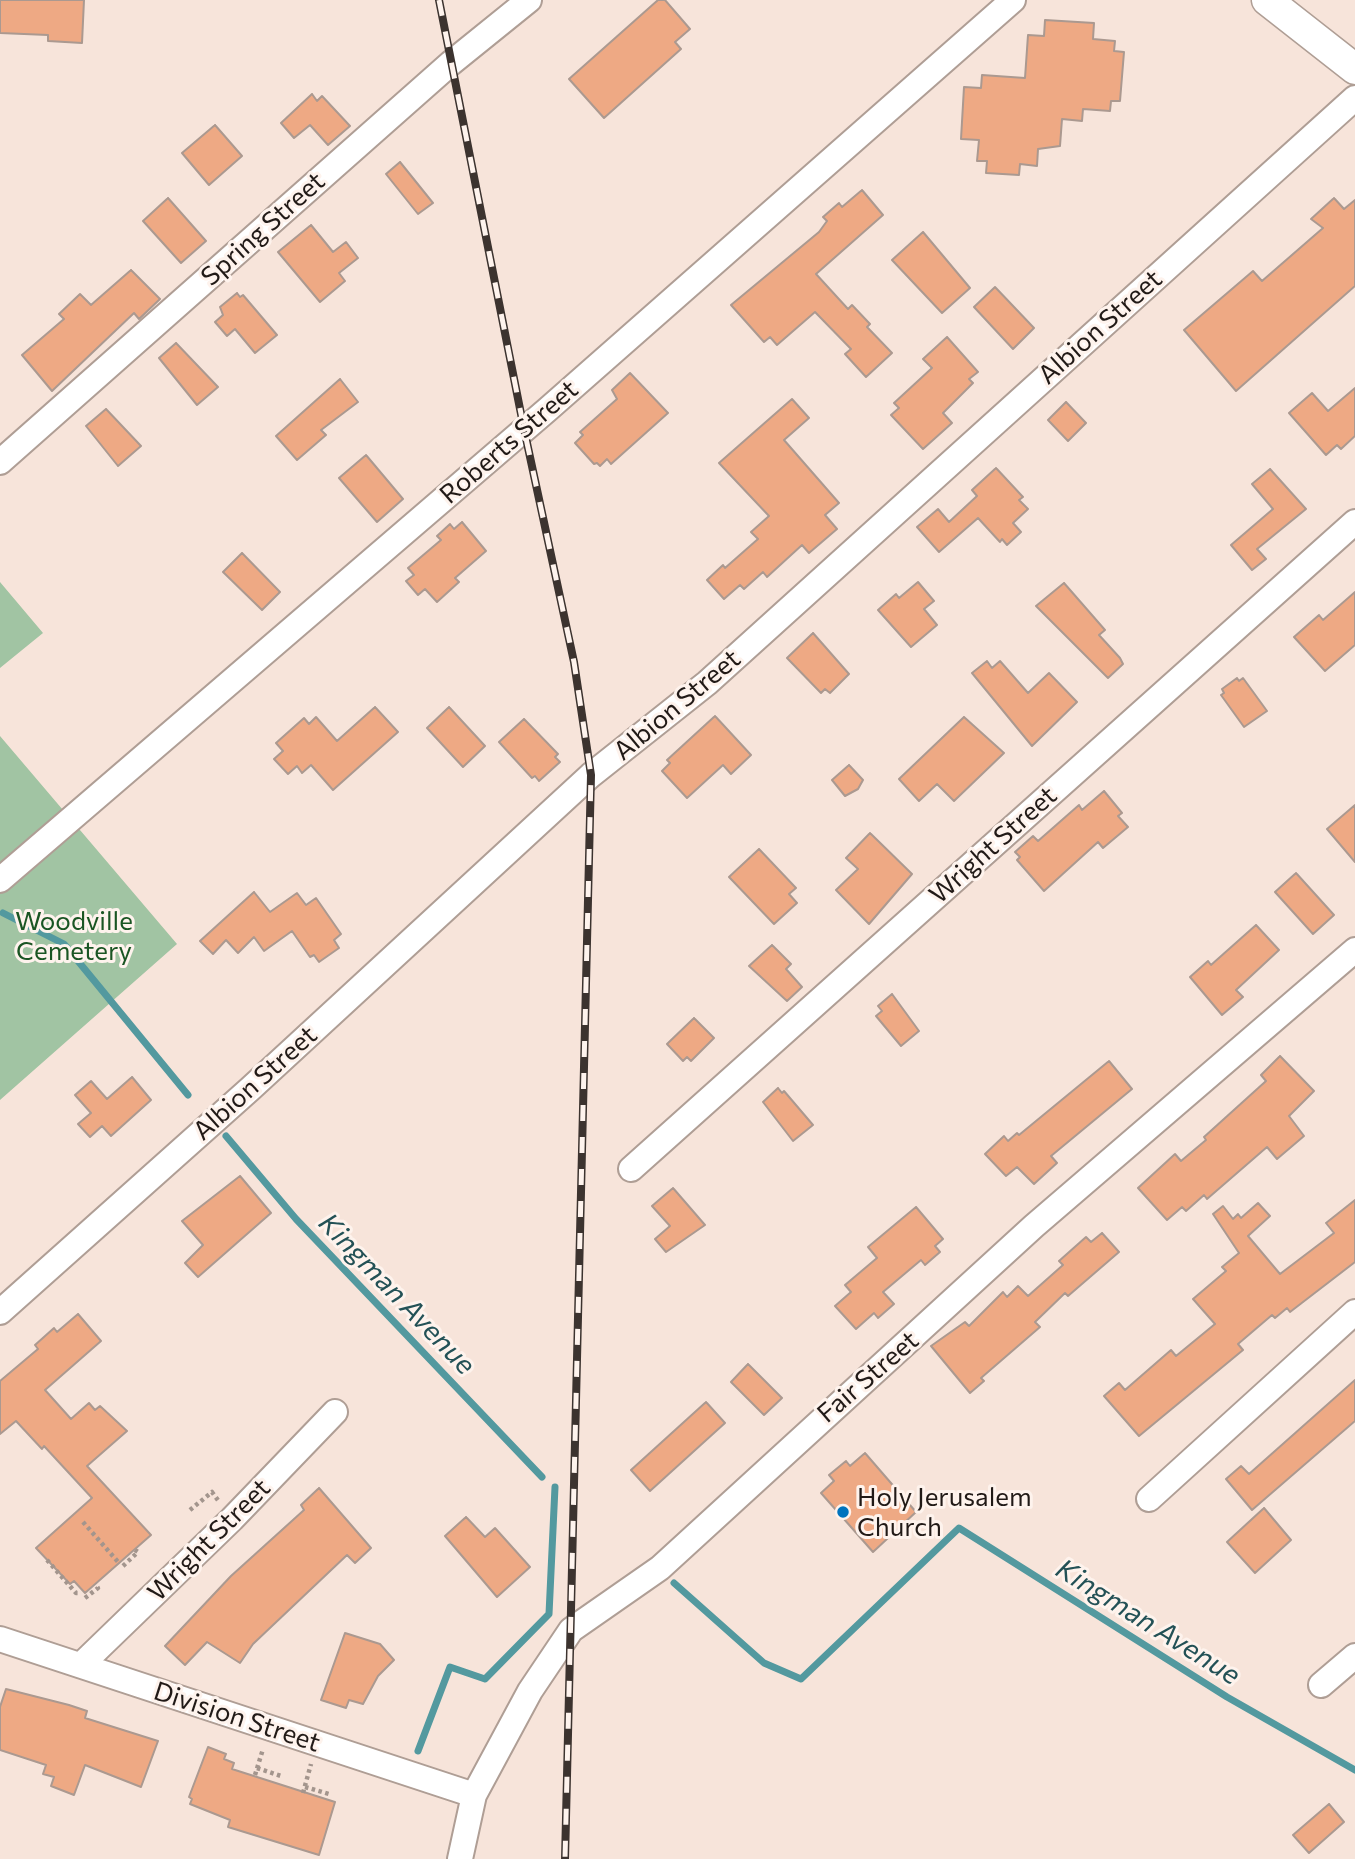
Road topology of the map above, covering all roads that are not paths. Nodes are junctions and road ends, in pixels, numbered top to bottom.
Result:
1 (529, 0) edge
2 (1013, 0) edge
3 (1266, 0) edge
4 (1355, 69) edge
5 (1355, 98) edge
6 (0, 462) edge
7 (1355, 522) edge
8 (0, 880) edge
9 (1355, 950) edge
10 (631, 1169) dead end
11 (0, 1312) edge
12 (1355, 1312) edge
13 (335, 1412) dead end
14 (1149, 1499) dead end
15 (0, 1639) edge
16 (1355, 1656) edge
17 (81, 1665) junction
18 (1321, 1685) dead end
19 (474, 1795) junction
20 (460, 1859) edge

1 - 6 street, Spring Street
2 - 8 street, Roberts Street
3 - 4 main road
5 - 11 street, Albion Street
7 - 10 street, Wright Street
9 - 19 street, Fair Street
12 - 14 street
13 - 17 street, Wright Street
15 - 17 street, Division Street
16 - 18 street
17 - 19 street, Division Street
19 - 20 street, Fair Street

